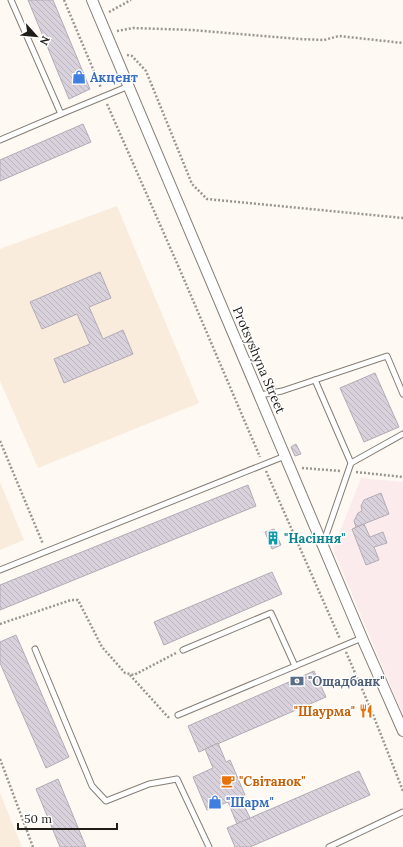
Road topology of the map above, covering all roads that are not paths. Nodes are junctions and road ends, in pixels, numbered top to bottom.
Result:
1 (11, 0) edge
2 (92, 0) edge
3 (129, 86) junction
4 (61, 114) junction
5 (0, 140) edge
6 (315, 380) junction
7 (403, 394) edge
8 (260, 396) junction
9 (403, 434) edge
10 (285, 456) junction
11 (352, 464) junction
12 (323, 545) junction
13 (0, 570) edge
14 (362, 638) junction
15 (35, 649) dead end
16 (183, 650) road end
17 (295, 666) junction
18 (178, 715) road end
19 (403, 731) edge
20 (403, 812) edge
21 (209, 847) edge
22 (329, 847) edge

1 - 4 lane
2 - 3 street, Protsyshyna Street
3 - 4 lane
3 - 8 street, Protsyshyna Street
4 - 5 lane
6 - 7 lane
6 - 8 lane
6 - 11 lane
8 - 10 street, Protsyshyna Street
9 - 11 lane
10 - 12 street, Protsyshyna Street
10 - 13 lane
11 - 12 lane
12 - 14 street, Protsyshyna Street
14 - 17 lane
14 - 19 street, Protsyshyna Street
15 - 21 lane
16 - 17 lane
17 - 18 lane
20 - 22 lane

